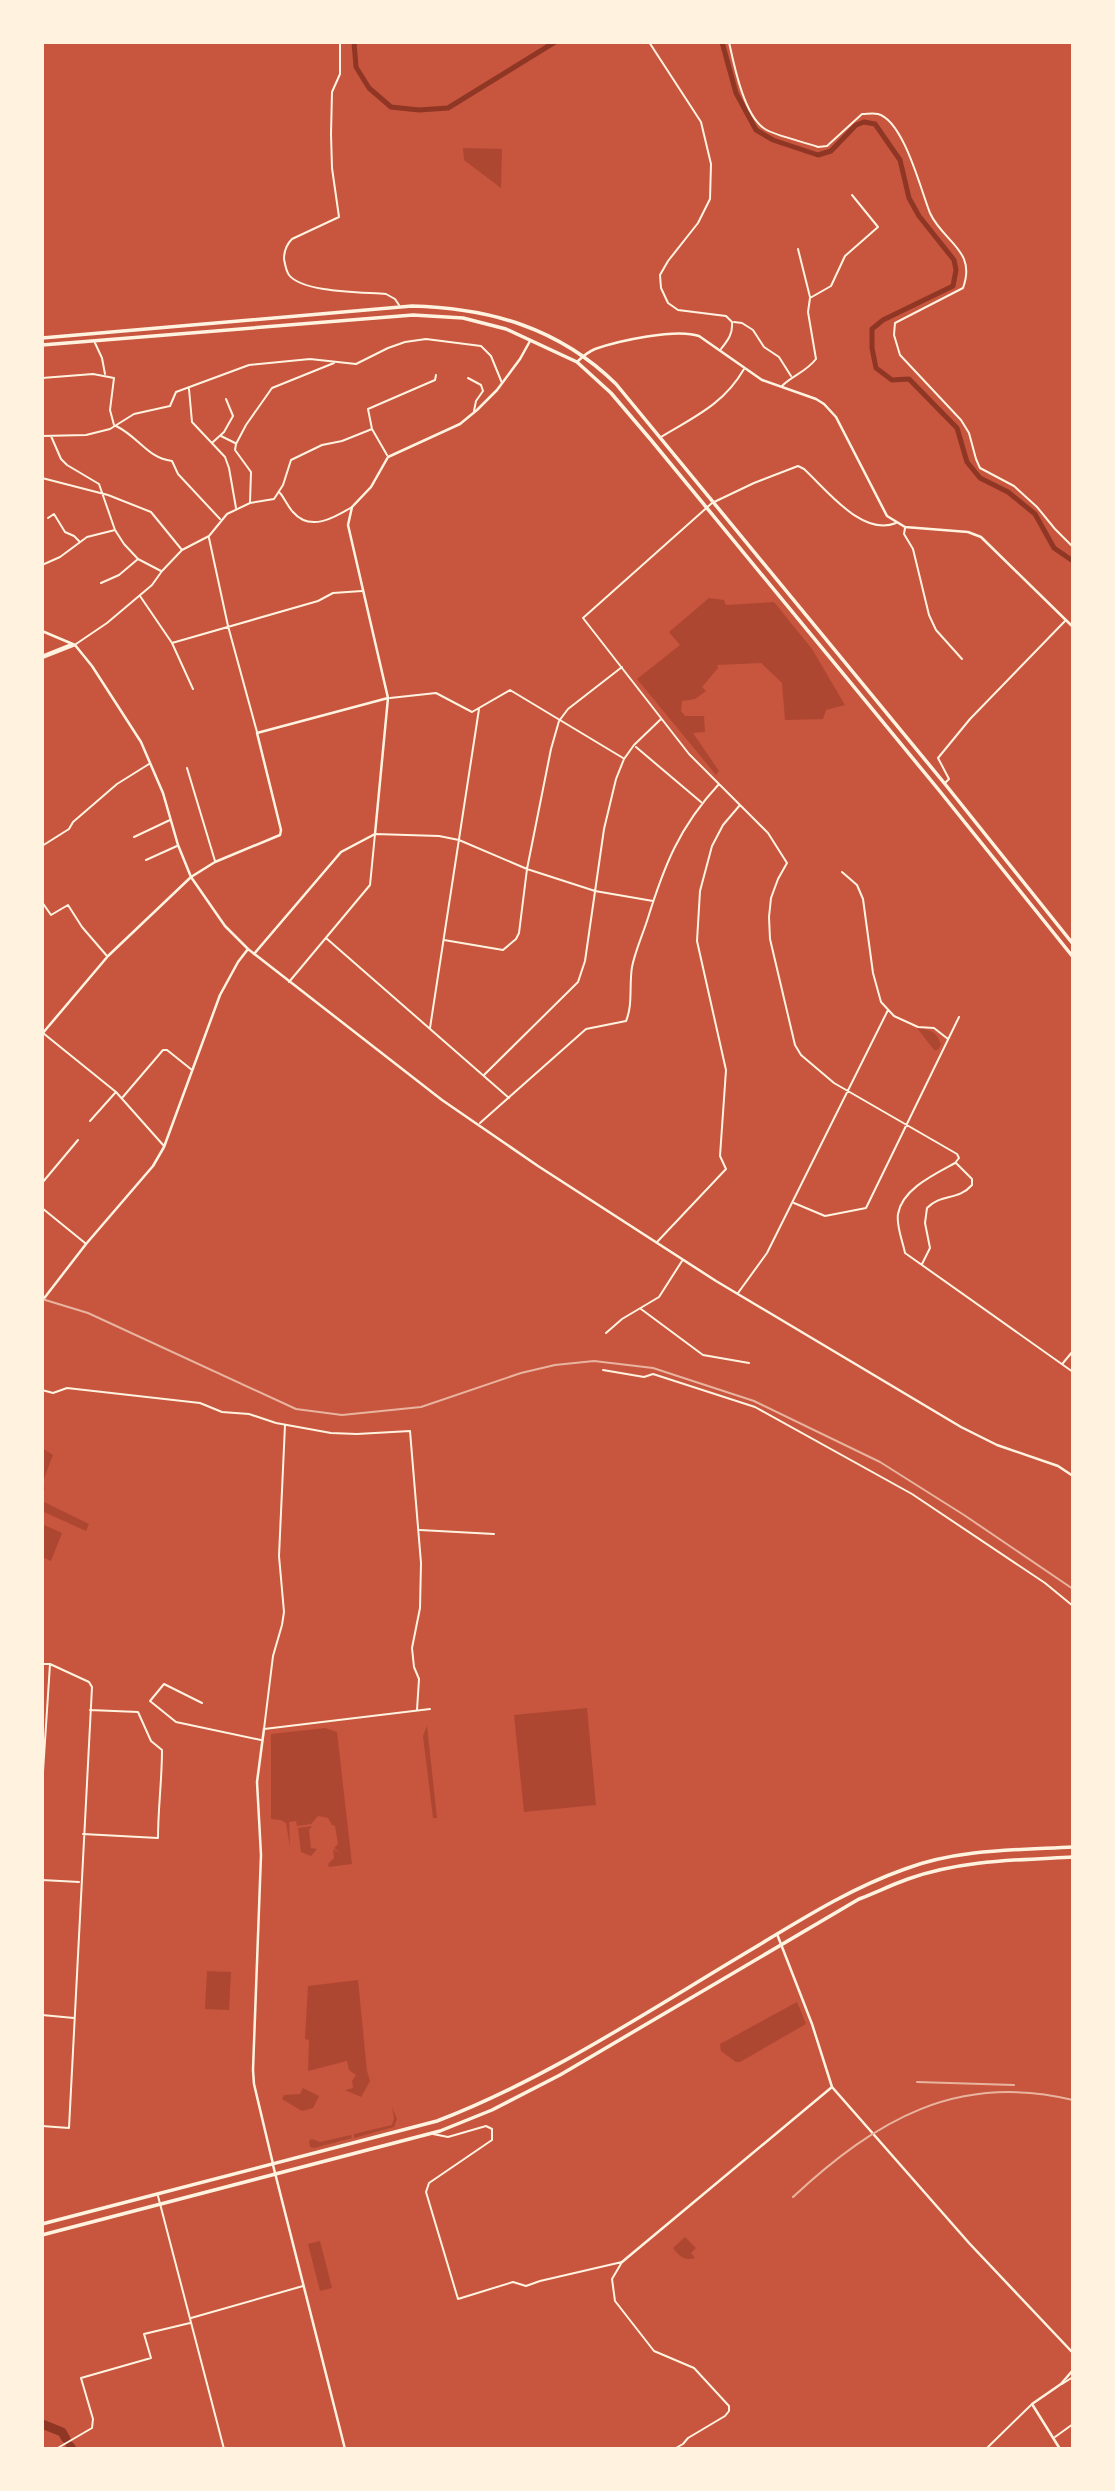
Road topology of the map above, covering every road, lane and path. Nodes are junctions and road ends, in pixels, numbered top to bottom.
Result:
1 (340, 42) edge
2 (649, 42) edge
3 (729, 42) edge
4 (852, 195) dead end
5 (798, 249) dead end
6 (810, 298) junction
7 (400, 306) junction
8 (733, 322) junction
9 (172, 326) junction
10 (173, 334) junction
11 (73, 335) junction
12 (42, 338) edge
13 (531, 339) junction
14 (93, 341) junction
15 (73, 342) junction
16 (42, 345) edge
17 (721, 349) junction
18 (584, 355) junction
19 (577, 362) junction
20 (335, 363) junction
21 (744, 367) junction
22 (105, 375) junction
23 (436, 375) dead end
24 (791, 377) junction
25 (42, 378) edge
26 (468, 378) dead end
27 (502, 384) junction
28 (781, 386) junction
29 (188, 388) junction
30 (226, 399) dead end
31 (474, 412) junction
32 (115, 426) junction
33 (372, 429) junction
34 (50, 435) junction
35 (42, 436) edge
36 (220, 436) junction
37 (660, 438) junction
38 (212, 443) junction
39 (236, 444) junction
40 (388, 457) junction
41 (42, 478) edge
42 (279, 492) junction
43 (102, 494) junction
44 (250, 503) junction
45 (712, 503) junction
46 (352, 507) junction
47 (705, 507) junction
48 (236, 508) junction
49 (48, 518) dead end
50 (220, 520) junction
51 (896, 523) junction
52 (905, 527) junction
53 (115, 530) junction
54 (209, 537) junction
55 (80, 541) junction
56 (1073, 547) edge
57 (182, 550) junction
58 (138, 559) junction
59 (42, 565) edge
60 (162, 571) junction
61 (101, 583) dead end
62 (363, 590) junction
63 (139, 595) junction
64 (1066, 620) junction
65 (228, 626) junction
66 (1073, 627) edge
67 (42, 631) edge
68 (172, 643) junction
69 (74, 644) junction
70 (42, 657) edge
71 (962, 659) dead end
72 (623, 666) junction
73 (193, 689) dead end
74 (388, 698) junction
75 (479, 709) junction
76 (662, 719) junction
77 (559, 721) junction
78 (257, 733) junction
79 (634, 745) junction
80 (624, 759) junction
81 (151, 763) junction
82 (187, 768) dead end
83 (720, 783) junction
84 (945, 784) junction
85 (702, 802) junction
86 (740, 804) junction
87 (170, 820) junction
88 (375, 835) junction
89 (134, 837) dead end
90 (459, 840) junction
91 (178, 845) junction
92 (42, 846) edge
93 (146, 860) dead end
94 (215, 862) junction
95 (527, 869) junction
96 (842, 872) dead end
97 (191, 877) junction
98 (594, 891) junction
99 (653, 901) junction
100 (42, 902) edge
101 (325, 937) junction
102 (444, 940) junction
103 (1073, 944) edge
104 (248, 949) junction
105 (254, 954) junction
106 (108, 956) junction
107 (1073, 957) edge
108 (289, 982) junction
109 (888, 1010) junction
110 (959, 1017) dead end
111 (430, 1028) junction
112 (43, 1034) edge
113 (948, 1040) junction
114 (193, 1070) junction
115 (484, 1075) junction
116 (116, 1092) junction
117 (847, 1092) junction
118 (122, 1098) junction
119 (509, 1098) junction
120 (90, 1121) dead end
121 (906, 1124) junction
122 (478, 1125) junction
123 (78, 1140) dead end
124 (164, 1147) junction
125 (955, 1163) junction
126 (42, 1183) edge
127 (793, 1202) junction
128 (42, 1208) edge
129 (656, 1243) junction
130 (86, 1244) junction
131 (682, 1260) junction
132 (921, 1265) junction
133 (737, 1294) junction
134 (42, 1301) edge
135 (641, 1310) junction
136 (606, 1332) dead end
137 (1073, 1351) edge
138 (749, 1363) dead end
139 (1062, 1364) junction
140 (603, 1370) dead end
141 (1073, 1372) edge
142 (42, 1390) edge
143 (285, 1424) junction
144 (1073, 1476) edge
145 (419, 1530) junction
146 (494, 1534) dead end
147 (1073, 1606) edge
148 (42, 1664) edge
149 (50, 1664) junction
150 (202, 1703) dead end
151 (429, 1709) dead end
152 (90, 1710) junction
153 (416, 1710) junction
154 (264, 1729) junction
155 (261, 1740) junction
156 (42, 1787) edge
157 (82, 1834) junction
158 (1073, 1847) edge
159 (1073, 1857) edge
160 (42, 1880) edge
161 (80, 1882) junction
162 (777, 1934) junction
163 (782, 1944) junction
164 (42, 2015) edge
165 (75, 2018) junction
166 (832, 2087) junction
167 (42, 2126) edge
168 (432, 2133) junction
169 (274, 2165) junction
170 (276, 2174) junction
171 (158, 2194) junction
172 (160, 2204) junction
173 (42, 2224) edge
174 (42, 2235) edge
175 (622, 2262) junction
176 (304, 2286) junction
177 (190, 2318) junction
178 (191, 2323) junction
179 (1073, 2353) edge
180 (1073, 2370) edge
181 (1073, 2377) edge
182 (1061, 2384) junction
183 (1032, 2404) junction
184 (1073, 2424) edge
185 (1054, 2437) junction
186 (988, 2448) edge
187 (57, 2449) edge
188 (224, 2449) edge
189 (345, 2449) edge
190 (674, 2449) edge
191 (1060, 2449) edge

1 - 7 street
2 - 8 street
3 - 56 street
4 - 6 street
5 - 6 street
6 - 24 street
7 - 9 main road
7 - 18 main road
8 - 17 street
8 - 24 street
9 - 10 main road
9 - 11 main road
10 - 13 main road
10 - 14 main road
11 - 12 main road
11 - 15 main road
13 - 19 main road
13 - 27 street
14 - 15 main road
14 - 22 street
15 - 16 main road
17 - 18 street
17 - 21 street
18 - 19 street
18 - 37 main road
19 - 47 main road
20 - 27 street
20 - 29 street
20 - 39 street
21 - 28 street
21 - 37 street
22 - 25 street
22 - 32 street
23 - 33 street
24 - 28 street
26 - 31 street
27 - 31 street
28 - 51 street
29 - 32 street
29 - 38 street
30 - 36 street
31 - 40 street
32 - 34 street
32 - 50 street
33 - 40 street
33 - 42 street
34 - 35 street
34 - 43 street
36 - 38 street
36 - 39 street
37 - 45 main road
38 - 48 street
39 - 44 street
40 - 46 street
41 - 43 street
42 - 44 street
42 - 46 street
43 - 53 street
43 - 57 street
44 - 48 street
45 - 47 street
45 - 51 street
45 - 84 main road
46 - 62 street
47 - 72 street
47 - 107 main road
48 - 50 street
49 - 55 street
50 - 54 street
51 - 52 street
52 - 64 street
52 - 71 street
53 - 55 street
53 - 58 street
54 - 57 street
54 - 65 street
55 - 59 street
57 - 60 street
58 - 60 street
58 - 61 street
60 - 63 street
62 - 65 street
62 - 74 street
63 - 68 street
63 - 69 street
64 - 66 street
64 - 84 street
65 - 68 street
65 - 78 street
67 - 69 street
68 - 73 street
69 - 70 street
69 - 81 street
72 - 76 street
72 - 77 street
74 - 75 street
74 - 78 street
74 - 88 street
75 - 77 street
75 - 90 street
76 - 79 street
76 - 83 street
77 - 80 street
77 - 95 street
78 - 94 street
79 - 80 street
79 - 85 street
80 - 98 street
81 - 87 street
81 - 92 street
82 - 94 street
83 - 85 street
83 - 86 street
84 - 103 main road
85 - 99 street
86 - 117 street
86 - 129 street
87 - 89 street
87 - 91 street
88 - 90 street
88 - 101 street
88 - 105 street
90 - 95 street
90 - 102 street
91 - 93 street
91 - 97 street
94 - 97 street
95 - 98 street
95 - 102 street
96 - 109 street
97 - 104 street
97 - 106 street
98 - 99 street
98 - 115 street
99 - 119 street
100 - 106 street
101 - 108 street
101 - 111 street
102 - 111 street
104 - 105 street
104 - 114 street
105 - 108 street
106 - 112 street
108 - 122 street
109 - 113 street
109 - 117 street
110 - 113 street
111 - 115 street
112 - 116 street
113 - 121 street
114 - 118 street
114 - 124 street
115 - 119 street
116 - 118 street
116 - 120 street
117 - 121 street
117 - 127 street
118 - 124 street
119 - 122 street
121 - 125 street
121 - 127 street
122 - 129 street
123 - 126 street
124 - 130 street
125 - 132 street
125 - 132 street
127 - 133 street
128 - 130 street
129 - 131 street
130 - 134 street
131 - 133 street
131 - 135 street
132 - 139 street
133 - 144 street
135 - 136 street
135 - 138 street
137 - 139 street
139 - 141 street
140 - 147 street
142 - 143 street
143 - 145 street
143 - 154 street
145 - 146 street
145 - 153 street
148 - 149 street
149 - 152 street
149 - 156 street
150 - 155 street
151 - 153 street
152 - 157 street
152 - 157 street
153 - 154 street
154 - 155 street
155 - 169 street
157 - 161 street
158 - 162 main road
159 - 163 main road
160 - 161 street
161 - 165 street
162 - 163 street
162 - 169 main road
163 - 166 street
163 - 168 main road
164 - 165 street
165 - 167 street
166 - 175 street
166 - 179 street
168 - 170 main road
168 - 175 street
169 - 170 street
169 - 171 main road
170 - 172 main road
170 - 176 street
171 - 172 street
171 - 173 main road
172 - 174 main road
172 - 177 street
175 - 190 street
176 - 177 street
176 - 189 street
177 - 178 street
178 - 187 street
178 - 188 street
180 - 182 street
181 - 182 street
182 - 183 street
183 - 185 street
183 - 186 street
184 - 185 street
185 - 191 street

